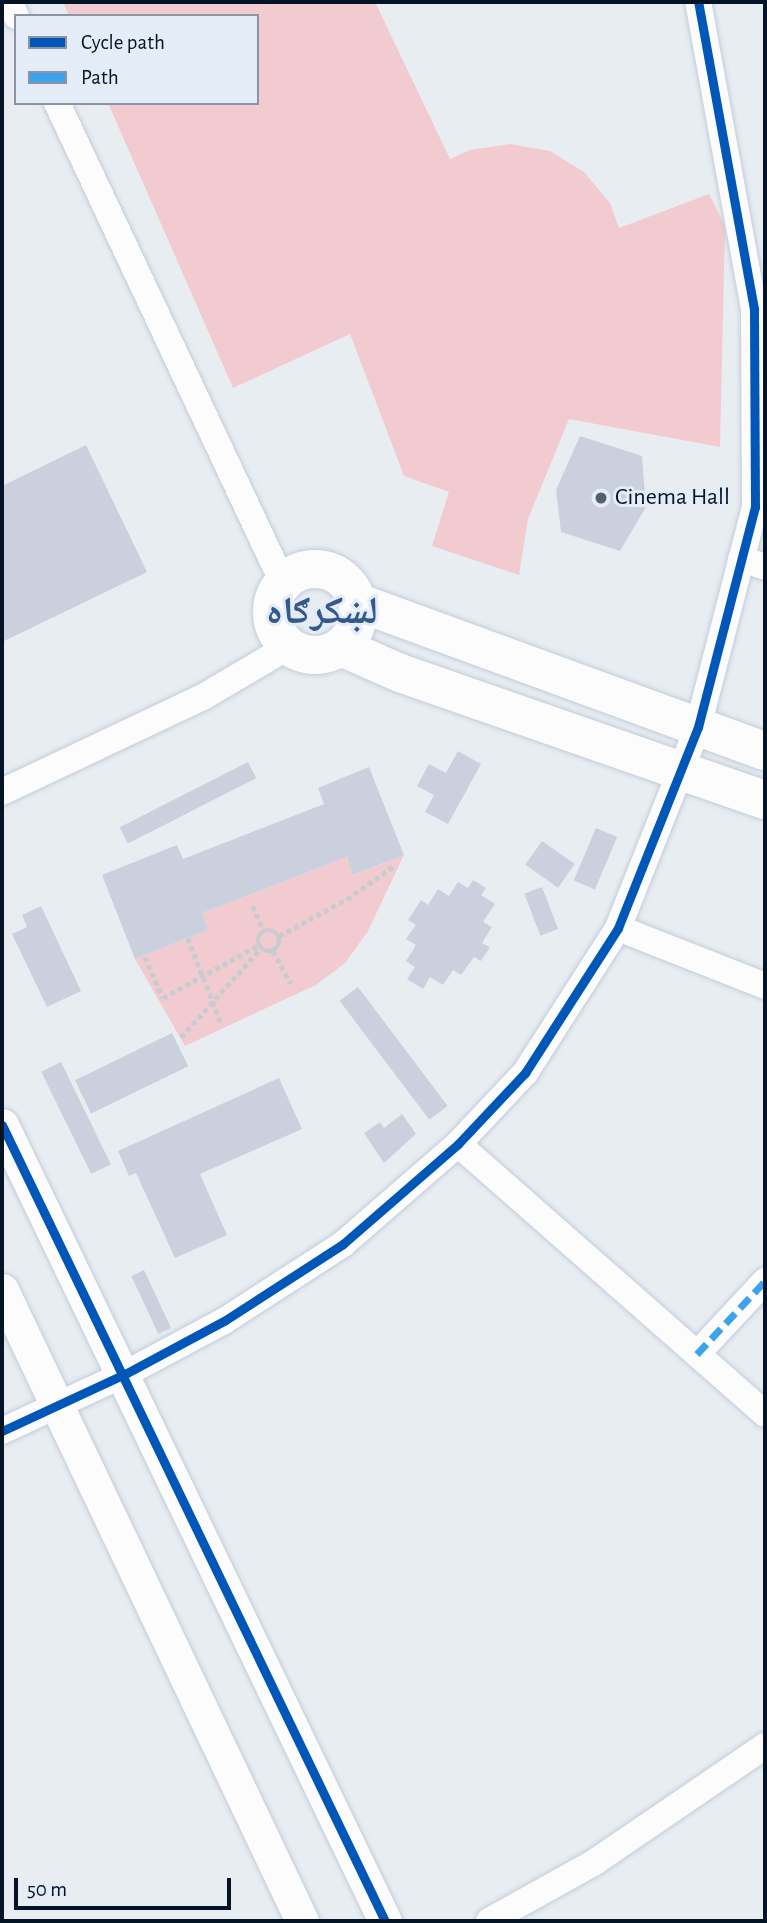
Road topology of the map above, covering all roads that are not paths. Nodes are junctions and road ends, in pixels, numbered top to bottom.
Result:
1 (698, 2) edge
2 (58, 105) edge
3 (760, 309) edge
4 (753, 563) edge
5 (283, 583) junction
6 (357, 602) junction
7 (288, 647) junction
8 (341, 647) junction
9 (698, 727) junction
10 (765, 751) edge
11 (681, 770) junction
12 (2, 792) edge
13 (765, 800) edge
14 (618, 928) junction
15 (765, 986) edge
16 (2, 1125) edge
17 (458, 1144) junction
18 (765, 1281) edge
19 (2, 1290) edge
20 (697, 1354) junction
21 (125, 1374) junction
22 (59, 1405) junction
23 (765, 1414) edge
24 (2, 1431) edge
25 (765, 1746) edge
26 (302, 1921) edge
27 (385, 1921) edge
28 (489, 1921) edge

1 - 3 street
2 - 5 street
3 - 4 street
4 - 9 street
5 - 6 main road
5 - 7 main road
6 - 8 main road
6 - 9 main road
7 - 8 main road
7 - 12 street
8 - 11 main road
9 - 10 main road
9 - 11 street
11 - 13 main road
11 - 14 street
14 - 15 street
14 - 17 street
16 - 21 street
17 - 20 street
17 - 21 street
18 - 20 street
19 - 22 street
20 - 23 street
21 - 22 street
21 - 27 street
22 - 24 street
22 - 26 street
25 - 28 street

